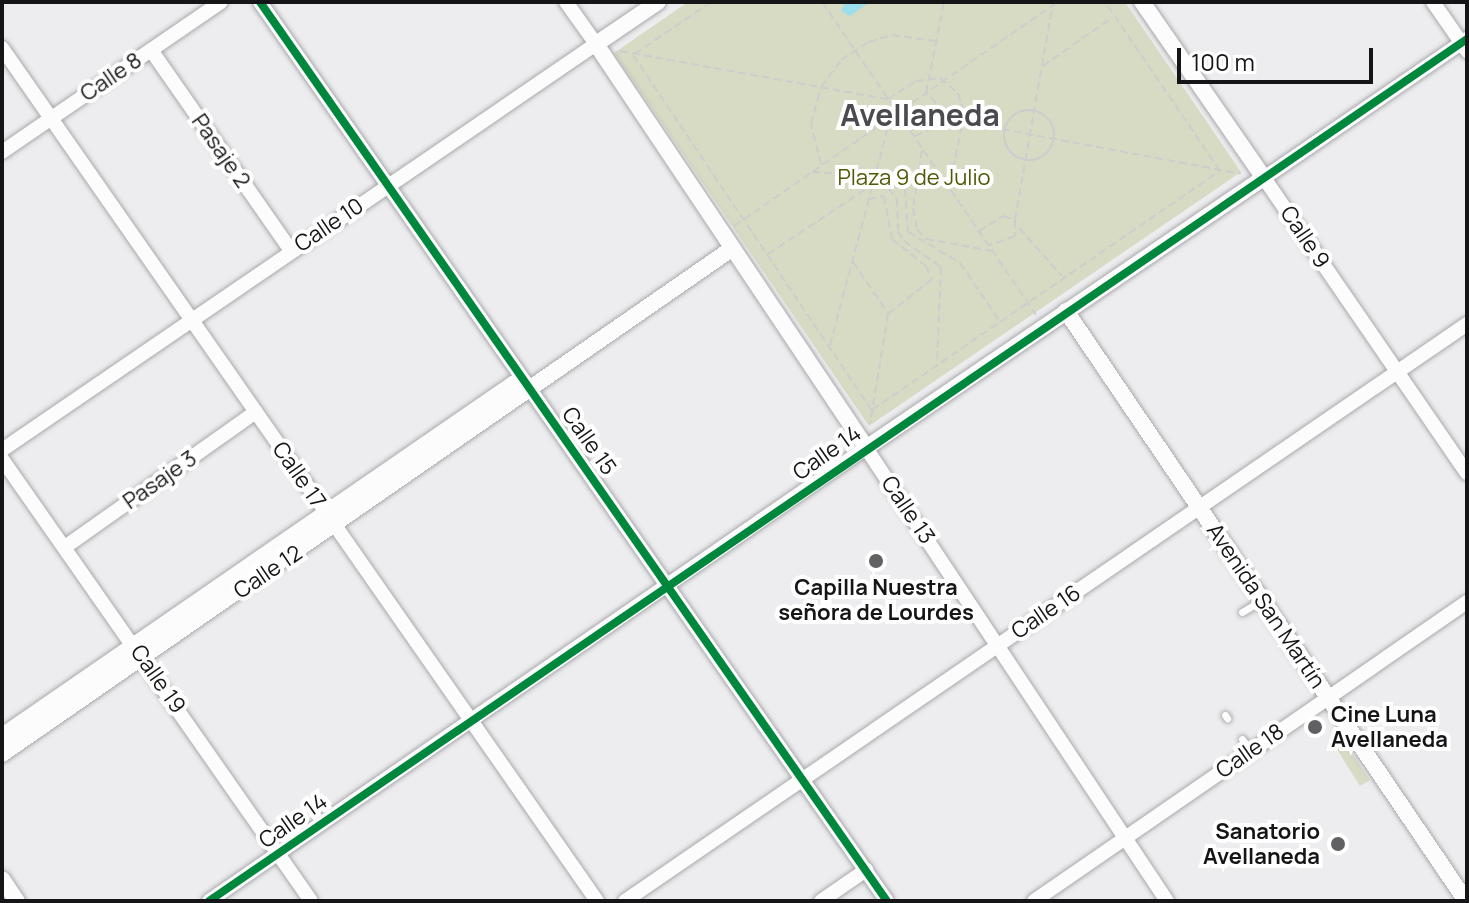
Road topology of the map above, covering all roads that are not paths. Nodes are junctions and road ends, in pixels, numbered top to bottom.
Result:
1 (221, 2) edge
2 (260, 2) edge
3 (566, 2) edge
4 (658, 2) edge
5 (1142, 2) edge
6 (1433, 2) edge
7 (596, 44) junction
8 (1465, 44) edge
9 (2, 48) edge
10 (151, 50) junction
11 (50, 118) junction
12 (2, 152) edge
13 (1264, 178) junction
14 (389, 185) junction
15 (725, 242) junction
16 (291, 251) junction
17 (1066, 311) junction
18 (194, 318) junction
19 (1467, 324) edge
20 (1397, 372) junction
21 (528, 385) junction
22 (256, 412) junction
23 (866, 448) junction
24 (2, 450) edge
25 (2, 459) edge
26 (1467, 473) edge
27 (1199, 507) junction
28 (330, 520) junction
29 (65, 547) junction
30 (668, 585) junction
31 (1262, 600) junction
32 (1467, 602) edge
33 (1242, 612) dead end
34 (998, 645) junction
35 (138, 651) junction
36 (1328, 698) junction
37 (471, 721) junction
38 (2, 736) edge
39 (2, 754) edge
40 (803, 779) junction
41 (1126, 838) junction
42 (277, 854) junction
43 (866, 870) junction
44 (2, 879) edge
45 (1466, 900) edge
46 (17, 901) edge
47 (209, 901) edge
48 (311, 901) edge
49 (597, 901) edge
50 (625, 901) edge
51 (821, 901) edge
52 (887, 901) edge
53 (1034, 901) edge
54 (1167, 901) edge

1 - 10 street, Calle 8
2 - 14 street, Calle 15
3 - 7 street, Calle 13
4 - 7 street, Calle 10
5 - 13 street, Calle 9
6 - 8 street
7 - 14 street, Calle 10
7 - 15 street, Calle 13
8 - 13 street, Calle 14
9 - 11 street, Calle 17
10 - 11 street, Calle 8
10 - 16 street, Pasaje 2
11 - 12 street, Calle 8
11 - 18 street, Calle 17
13 - 17 street, Calle 14
13 - 20 street, Calle 9
14 - 16 street, Calle 10
14 - 21 street, Calle 15
15 - 21 street, Calle 12
15 - 23 street, Calle 13
16 - 18 street, Calle 10
17 - 23 street, Calle 14
17 - 27 street, Avenida San Martín
18 - 22 street, Calle 17
18 - 24 street, Calle 10
19 - 20 street, Calle 16
20 - 26 street, Calle 9
20 - 27 street, Calle 16
21 - 28 street, Calle 12
21 - 30 street, Calle 15
22 - 28 street, Calle 17
22 - 29 street, Pasaje 3
23 - 30 street, Calle 14
23 - 34 street, Calle 13
25 - 29 street, Calle 19
27 - 31 street, Avenida San Martín
27 - 34 street, Calle 16
28 - 35 street, Calle 12
28 - 37 street, Calle 17
29 - 35 street, Calle 19
30 - 37 street, Calle 14
30 - 40 street, Calle 15
31 - 33 lane
31 - 36 street, Avenida San Martín
32 - 36 street, Calle 18
34 - 40 street, Calle 16
34 - 41 street, Calle 13
35 - 38 street, Calle 12
35 - 39 street, Calle 12
35 - 42 street, Calle 19
36 - 41 street, Calle 18
36 - 45 street, Avenida San Martín
37 - 42 street, Calle 14
37 - 49 street, Calle 17
40 - 43 street, Calle 15
40 - 50 street, Calle 16
41 - 53 street, Calle 18
41 - 54 street, Calle 13
42 - 47 street, Calle 14
42 - 48 street, Calle 19
43 - 51 street
43 - 52 street, Calle 15
44 - 46 street

